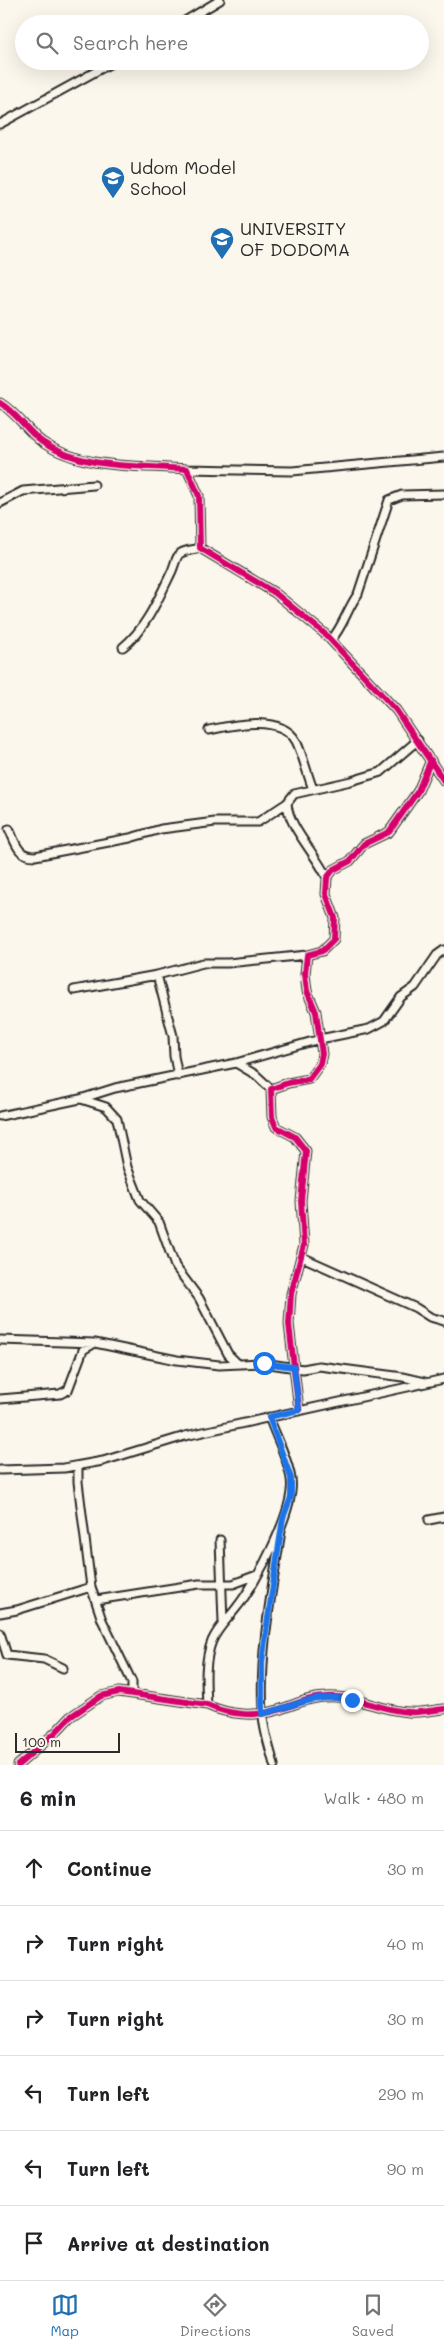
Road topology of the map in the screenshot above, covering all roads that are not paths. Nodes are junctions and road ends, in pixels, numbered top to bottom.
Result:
1 (220, 0) edge
2 (195, 15) edge
3 (98, 70) edge
4 (0, 124) edge
5 (0, 403) edge
6 (444, 457) edge
7 (187, 469) junction
8 (94, 485) dead end
9 (444, 494) edge
10 (0, 503) edge
11 (200, 548) junction
12 (331, 640) junction
13 (123, 647) dead end
14 (209, 730) dead end
15 (418, 740) junction
16 (431, 760) junction
17 (444, 781) edge
18 (312, 789) junction
19 (287, 803) junction
20 (9, 829) dead end
21 (327, 878) junction
22 (444, 950) edge
23 (307, 955) junction
24 (157, 975) junction
25 (74, 990) dead end
26 (320, 1040) junction
27 (236, 1063) junction
28 (178, 1076) junction
29 (271, 1089) junction
30 (80, 1099) junction
31 (0, 1116) edge
32 (302, 1257) junction
33 (444, 1321) edge
34 (0, 1340) edge
35 (95, 1343) junction
36 (238, 1364) junction
37 (294, 1367) junction
38 (444, 1379) edge
39 (428, 1382) junction
40 (0, 1399) edge
41 (299, 1410) junction
42 (269, 1417) junction
43 (78, 1466) junction
44 (0, 1470) edge
45 (444, 1517) edge
46 (283, 1518) junction
47 (429, 1520) dead end
48 (220, 1540) dead end
49 (258, 1574) junction
50 (220, 1585) junction
51 (92, 1587) junction
52 (96, 1600) junction
53 (0, 1613) edge
54 (223, 1622) junction
55 (0, 1633) edge
56 (63, 1668) dead end
57 (132, 1694) junction
58 (207, 1705) junction
59 (444, 1709) edge
60 (262, 1714) junction
61 (18, 1765) edge
62 (274, 1765) edge

1 - 2 street
3 - 4 street
5 - 7 street
6 - 7 street
7 - 11 street
8 - 10 street
9 - 12 street
11 - 12 street
11 - 13 street
12 - 15 street
14 - 18 street
15 - 16 street
15 - 18 street
16 - 17 street
16 - 21 street
18 - 19 street
19 - 20 street
19 - 21 street
21 - 23 street
22 - 26 street
23 - 24 street
23 - 26 street
24 - 25 street
24 - 28 street
26 - 27 street
26 - 29 street
27 - 28 street
27 - 29 street
28 - 30 street
29 - 32 street
30 - 31 street
30 - 36 street
32 - 33 street
32 - 37 street
34 - 35 street
35 - 36 street
35 - 40 street
36 - 37 street
37 - 39 street
37 - 41 street
38 - 39 street
39 - 41 street
41 - 42 street
42 - 43 street
42 - 46 street
43 - 44 street
43 - 51 street
45 - 47 street
46 - 49 street
46 - 60 street
48 - 50 street
49 - 50 street
49 - 54 street
50 - 52 street
50 - 54 street
51 - 52 street
51 - 53 street
52 - 57 street
54 - 58 street
55 - 56 street
57 - 58 street
57 - 61 street
58 - 60 street
59 - 60 street
60 - 62 street

